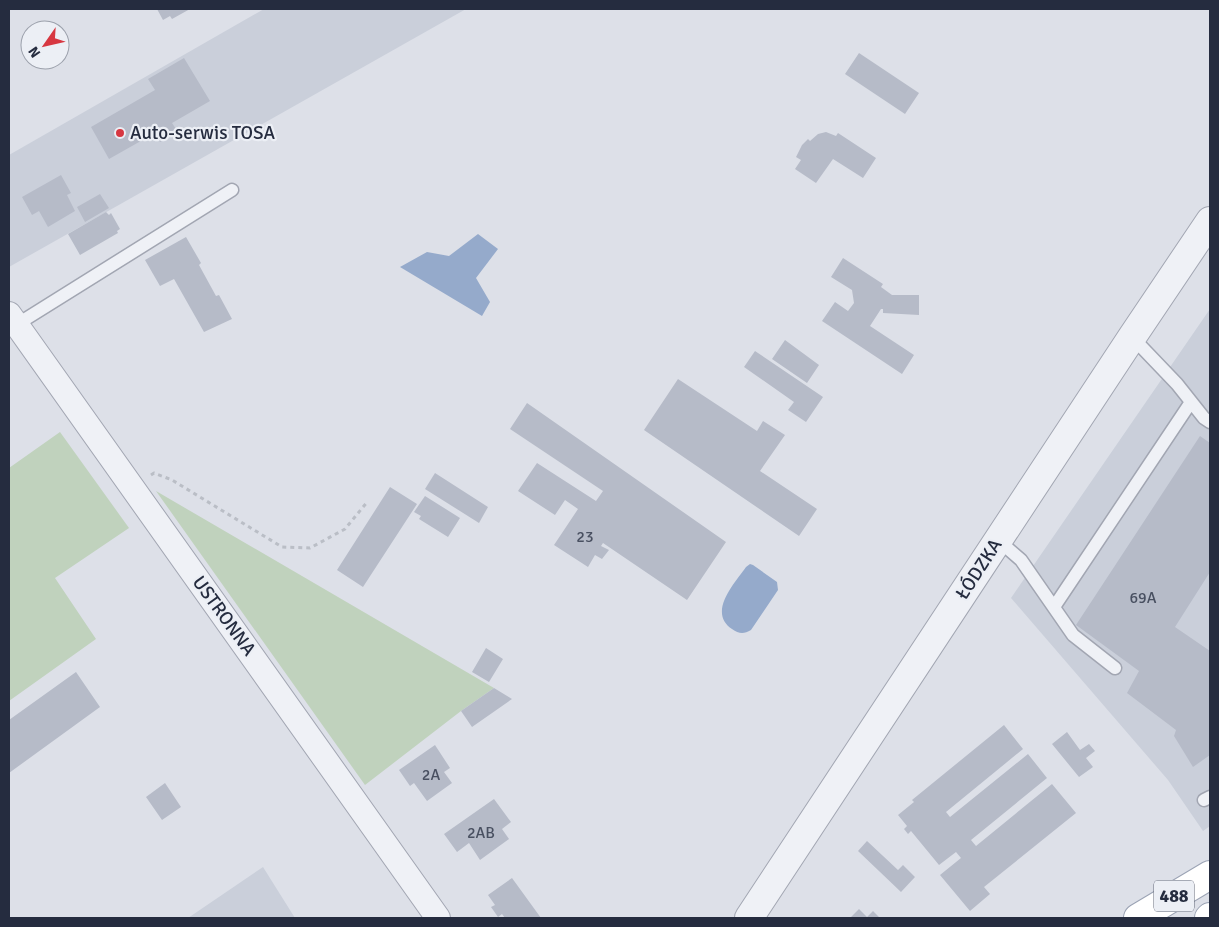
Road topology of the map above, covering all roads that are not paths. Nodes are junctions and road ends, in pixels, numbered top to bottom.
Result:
1 (232, 190) dead end
2 (1210, 221) edge
3 (13, 320) edge
4 (1132, 337) junction
5 (1191, 402) junction
6 (1210, 422) edge
7 (998, 540) junction
8 (1054, 608) junction
9 (1115, 668) dead end
10 (1210, 875) edge
11 (438, 918) edge
12 (749, 918) edge
13 (1138, 918) edge

1 - 3 lane
2 - 4 street, ŁÓDZKA
3 - 11 street, USTRONNA
4 - 5 lane
4 - 7 street, ŁÓDZKA
5 - 6 lane
5 - 8 lane
7 - 8 lane
7 - 12 street, ŁÓDZKA
8 - 9 lane
10 - 13 main road, 488

